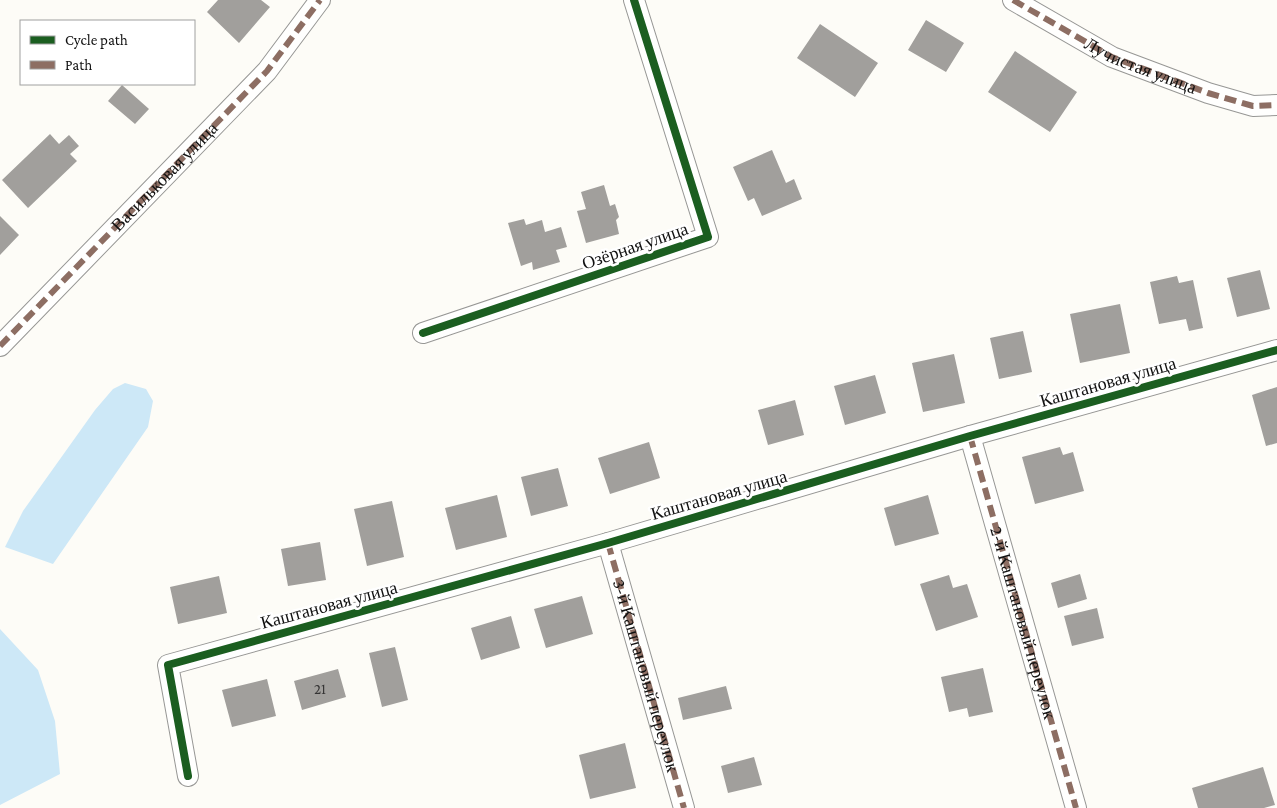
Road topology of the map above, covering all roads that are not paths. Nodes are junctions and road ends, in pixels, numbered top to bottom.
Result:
1 (320, 0) edge
2 (634, 0) edge
3 (1013, 0) edge
4 (1277, 105) edge
5 (423, 334) dead end
6 (0, 346) edge
7 (1277, 350) edge
8 (970, 436) junction
9 (608, 543) junction
10 (188, 776) dead end
11 (684, 808) edge
12 (1076, 808) edge

1 - 6 street, Васильковая улица
2 - 5 street, Озёрная улица
3 - 4 street, Лучистая улица
7 - 8 street, Каштановая улица
8 - 9 street, Каштановая улица
8 - 12 street, 2-й Каштановый переулок
9 - 10 street, Каштановая улица
9 - 11 street, 3-й Каштановый переулок

